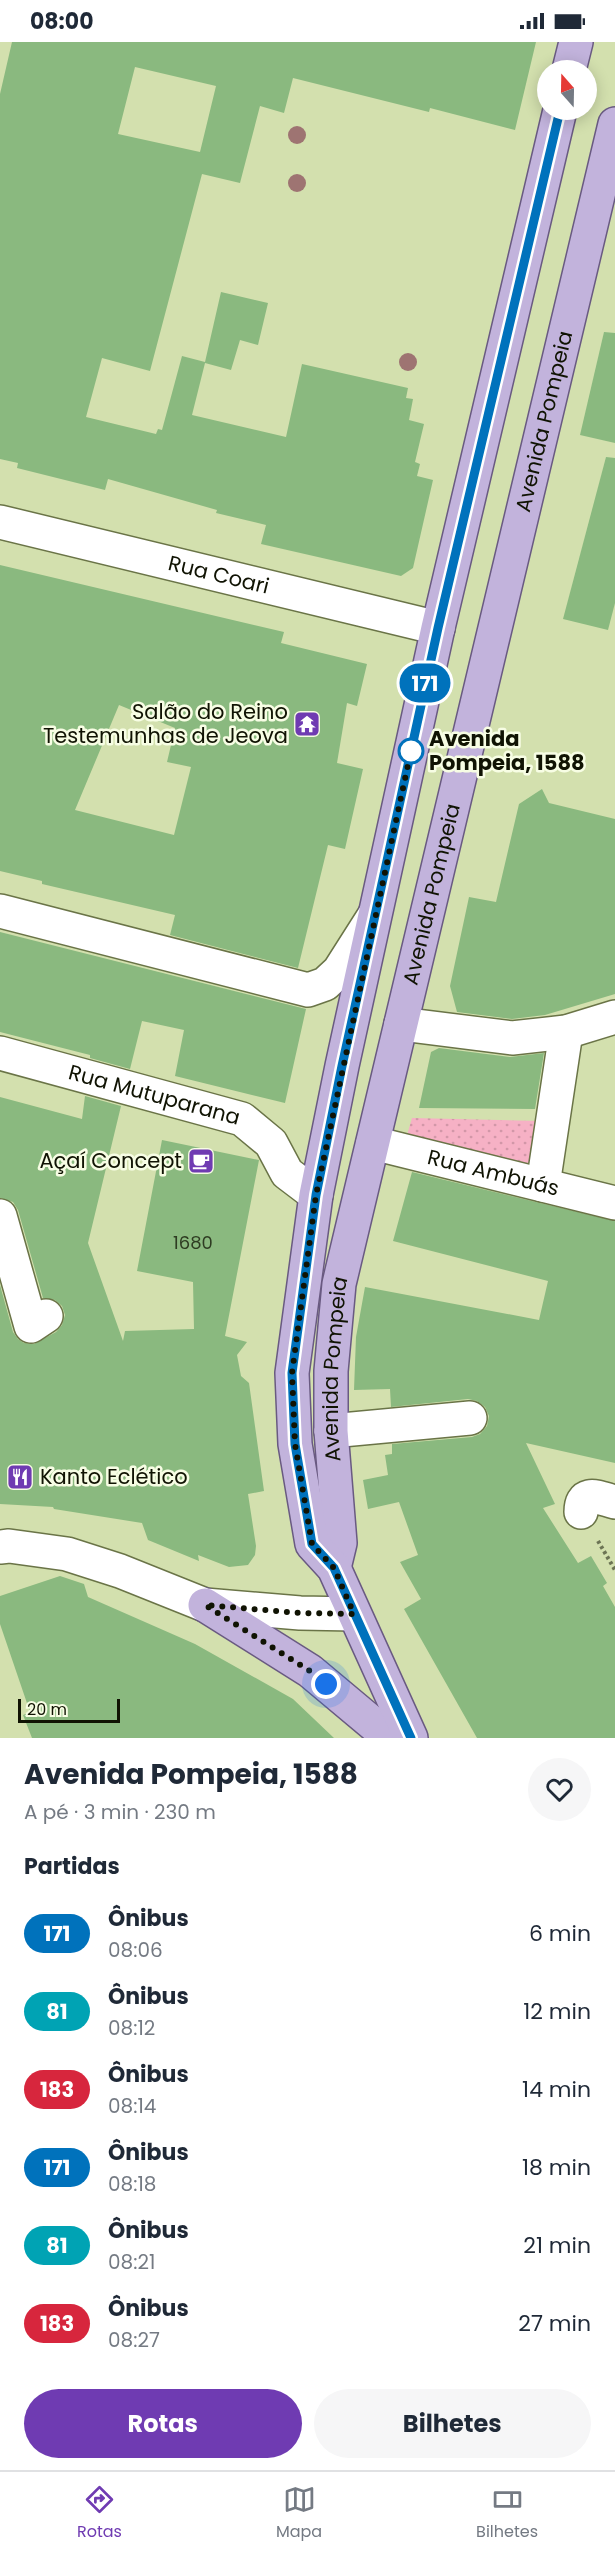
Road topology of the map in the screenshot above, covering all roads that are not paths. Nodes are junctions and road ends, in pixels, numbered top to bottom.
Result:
1 (576, 42) edge
2 (572, 60) edge
3 (558, 120) edge
4 (615, 124) edge
5 (0, 522) edge
6 (438, 628) junction
7 (0, 911) edge
8 (375, 915) junction
9 (615, 1017) edge
10 (401, 1024) junction
11 (566, 1032) junction
12 (0, 1053) edge
13 (373, 1143) junction
14 (543, 1185) junction
15 (316, 1195) junction
16 (615, 1203) edge
17 (0, 1216) edge
18 (46, 1316) dead end
19 (470, 1418) dead end
20 (331, 1431) junction
21 (615, 1502) edge
22 (581, 1512) dead end
23 (0, 1547) edge
24 (334, 1568) junction
25 (205, 1605) junction
26 (354, 1614) junction
27 (390, 1738) edge
28 (411, 1738) edge

1 - 2 main road
3 - 6 main road
4 - 10 main road, Avenida Pompeia
5 - 6 street, Rua Coari
6 - 8 main road
7 - 8 street
8 - 15 main road
9 - 11 street
10 - 11 street
10 - 13 main road, Avenida Pompeia
11 - 14 street
12 - 15 street, Rua Mutuparana
13 - 14 street, Rua Ambuás
13 - 20 main road, Avenida Pompeia
14 - 16 street, Rua Ambuás
15 - 24 main road
17 - 18 street
19 - 20 street
20 - 24 main road, Avenida Pompeia
21 - 22 street
23 - 25 street
24 - 26 main road
25 - 26 street
25 - 27 main road
26 - 28 main road

